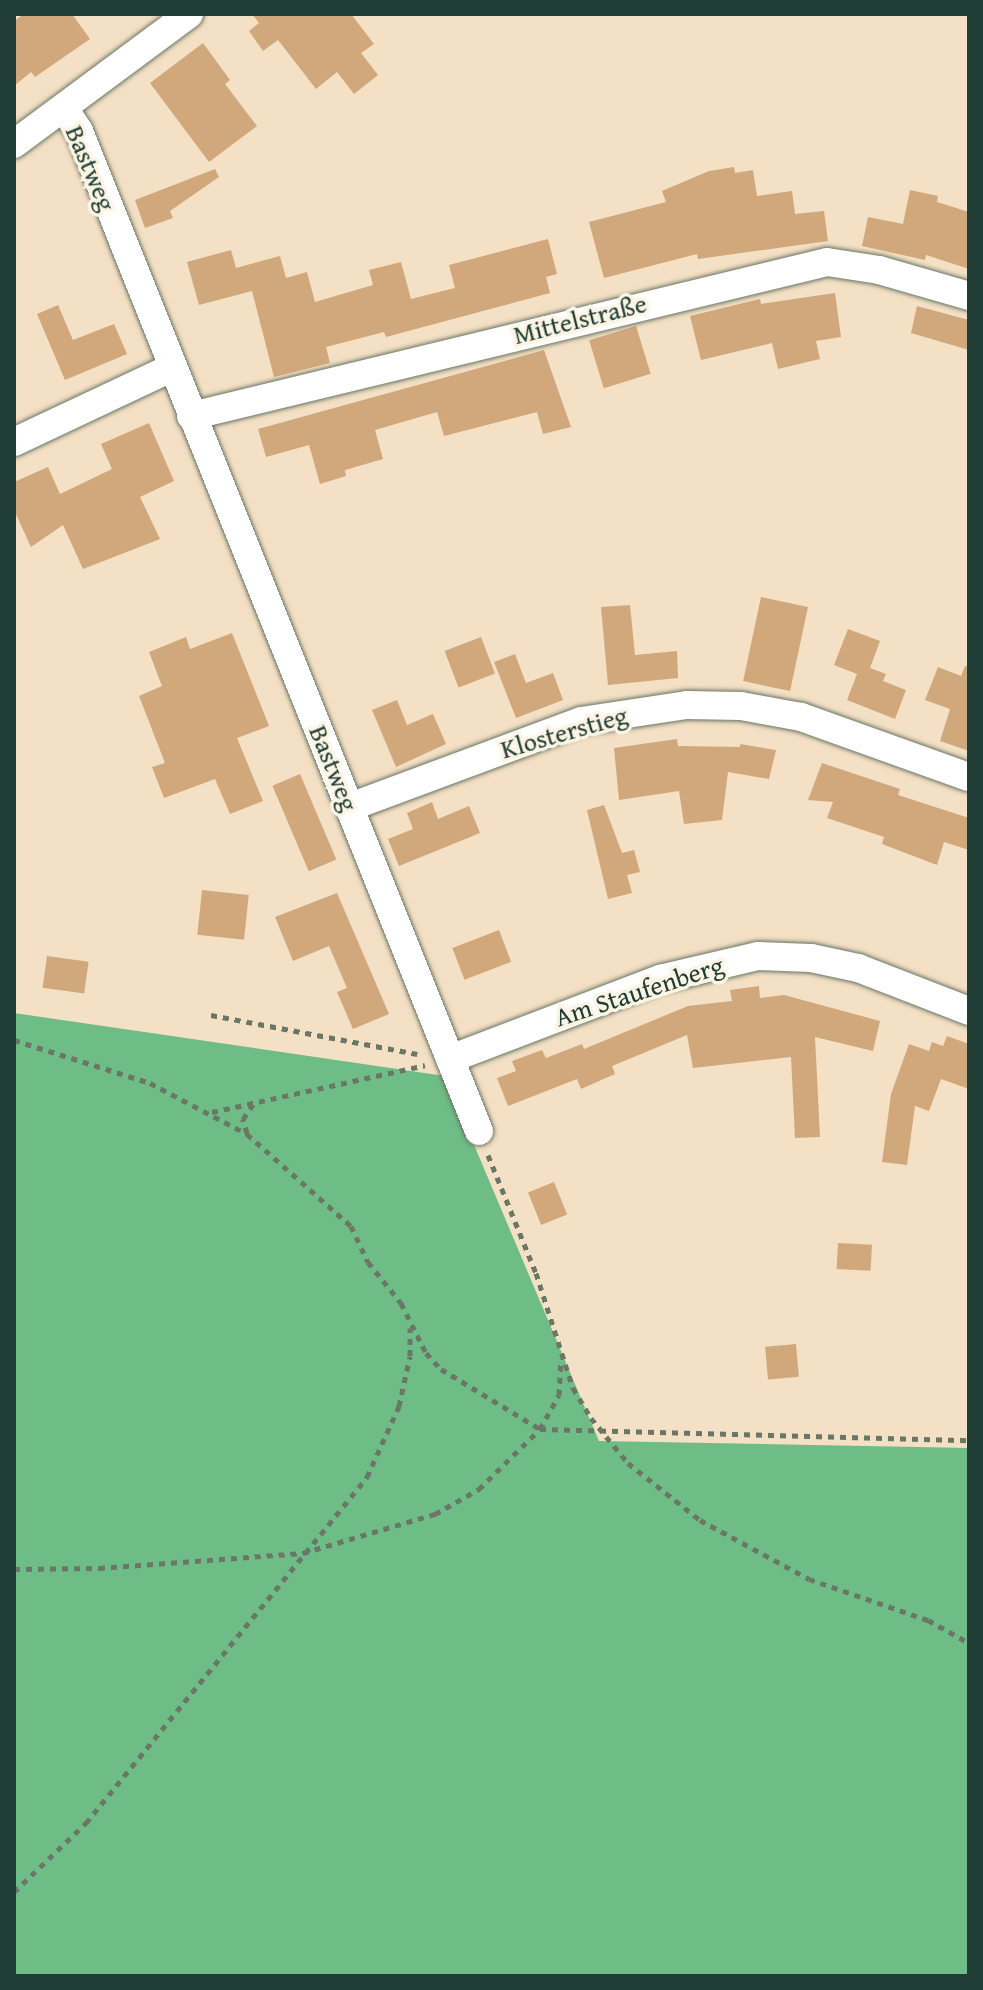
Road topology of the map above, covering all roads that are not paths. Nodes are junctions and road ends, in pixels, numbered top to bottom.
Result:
1 (189, 14) edge
2 (64, 108) junction
3 (14, 144) edge
4 (969, 296) edge
5 (171, 368) junction
6 (191, 416) junction
7 (14, 442) edge
8 (969, 777) edge
9 (350, 807) junction
10 (969, 1011) edge
11 (450, 1059) junction
12 (479, 1131) road end

1 - 2 street
2 - 3 street
2 - 5 street, Bastweg
4 - 6 street, Mittelstraße
5 - 6 street, Bastweg
5 - 7 street
6 - 9 street, Bastweg
8 - 9 street, Klosterstieg
9 - 11 street, Bastweg
10 - 11 street, Am Staufenberg
11 - 12 street, Bastweg

